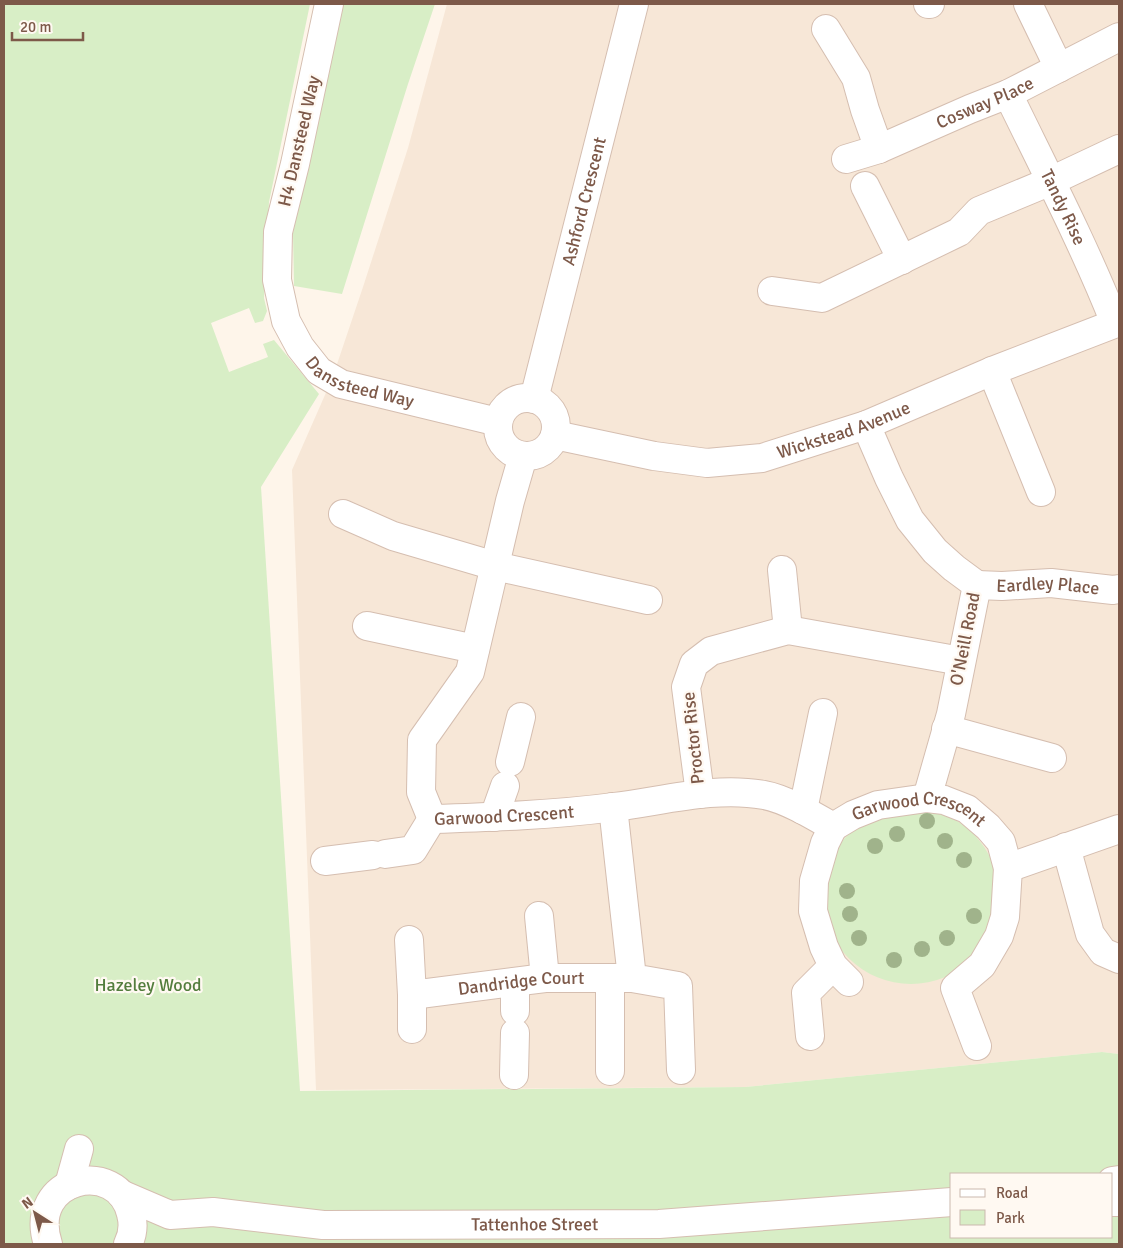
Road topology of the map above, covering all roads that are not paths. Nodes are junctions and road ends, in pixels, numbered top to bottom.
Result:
1 (329, 4) edge
2 (634, 4) edge
3 (1028, 4) edge
4 (826, 28) dead end
5 (1119, 37) edge
6 (1058, 68) junction
7 (1008, 94) junction
8 (879, 149) junction
9 (1119, 149) edge
10 (846, 159) dead end
11 (1051, 181) junction
12 (865, 186) dead end
13 (902, 260) junction
14 (277, 280) joint
15 (772, 291) dead end
16 (1117, 322) edge
17 (992, 371) junction
18 (534, 399) junction
19 (498, 422) junction
20 (866, 425) junction
21 (555, 435) junction
22 (522, 456) junction
23 (1041, 492) dead end
24 (343, 514) dead end
25 (494, 566) junction
26 (782, 570) dead end
27 (976, 585) junction
28 (1119, 589) edge
29 (648, 600) dead end
30 (366, 626) dead end
31 (788, 630) junction
32 (475, 649) junction
33 (961, 661) junction
34 (823, 713) dead end
35 (522, 717) dead end
36 (946, 729) junction
37 (1052, 758) dead end
38 (700, 794) junction
39 (927, 798) junction
40 (613, 808) junction
41 (803, 810) junction
42 (494, 817) junction
43 (432, 819) junction
44 (833, 827) junction
45 (1119, 829) edge
46 (1066, 847) junction
47 (325, 861) dead end
48 (1008, 868) junction
49 (539, 916) dead end
50 (409, 940) dead end
51 (1119, 959) edge
52 (545, 978) junction
53 (621, 978) junction
54 (515, 982) junction
55 (412, 995) junction
56 (412, 1029) dead end
57 (810, 1036) dead end
58 (977, 1046) dead end
59 (681, 1070) dead end
60 (610, 1071) dead end
61 (514, 1075) dead end
62 (121, 1194) junction
63 (950, 1202) edge
64 (170, 1214) junction
65 (39, 1239) edge
66 (130, 1241) edge

1 - 14 street, H4 Dansteed Way
2 - 18 street, Ashford Crescent
3 - 6 street
4 - 8 street
5 - 6 street, Cosway Place
6 - 7 street, Cosway Place
7 - 8 street, Cosway Place
7 - 11 street, Tandy Rise
8 - 10 street, Cosway Place
9 - 11 street
11 - 13 street
11 - 16 street, Tandy Rise
12 - 13 street
13 - 15 street
14 - 19 street, Danssteed Way
16 - 17 street, Wickstead Avenue
17 - 20 street, Wickstead Avenue
17 - 23 street
18 - 19 street
18 - 21 street
19 - 22 street
20 - 21 street, Wickstead Avenue
20 - 27 street, O'Neill Road
21 - 22 street
22 - 25 street, Garwood Crescent
24 - 25 street
25 - 29 street
25 - 32 street, Garwood Crescent
26 - 31 street
27 - 28 street, Eardley Place
27 - 33 street, O'Neill Road
30 - 32 street
31 - 33 street, Proctor Rise
31 - 38 street, Proctor Rise
32 - 43 street, Garwood Crescent
33 - 36 street, O'Neill Road
34 - 41 street
35 - 42 street
36 - 37 street
36 - 39 street, O'Neill Road
38 - 40 street, Garwood Crescent
38 - 41 street, Garwood Crescent
39 - 44 street, Garwood Crescent
39 - 48 street, Garwood Crescent
40 - 42 street, Garwood Crescent
40 - 53 street
41 - 44 street, Garwood Crescent
42 - 43 street, Garwood Crescent
43 - 47 street
44 - 57 street, Garwood Crescent
45 - 46 street
46 - 48 street
46 - 51 street
48 - 58 street, Garwood Crescent
49 - 52 street
50 - 55 street
52 - 53 street, Dandridge Court
52 - 54 street, Dandridge Court
53 - 59 street, Dandridge Court
53 - 60 street
54 - 55 street, Dandridge Court
54 - 61 street
55 - 56 street
62 - 64 street, Tattenhoe Street
62 - 65 street, Tattenhoe Street
62 - 66 street
63 - 64 street, Tattenhoe Street
64 - 66 street

